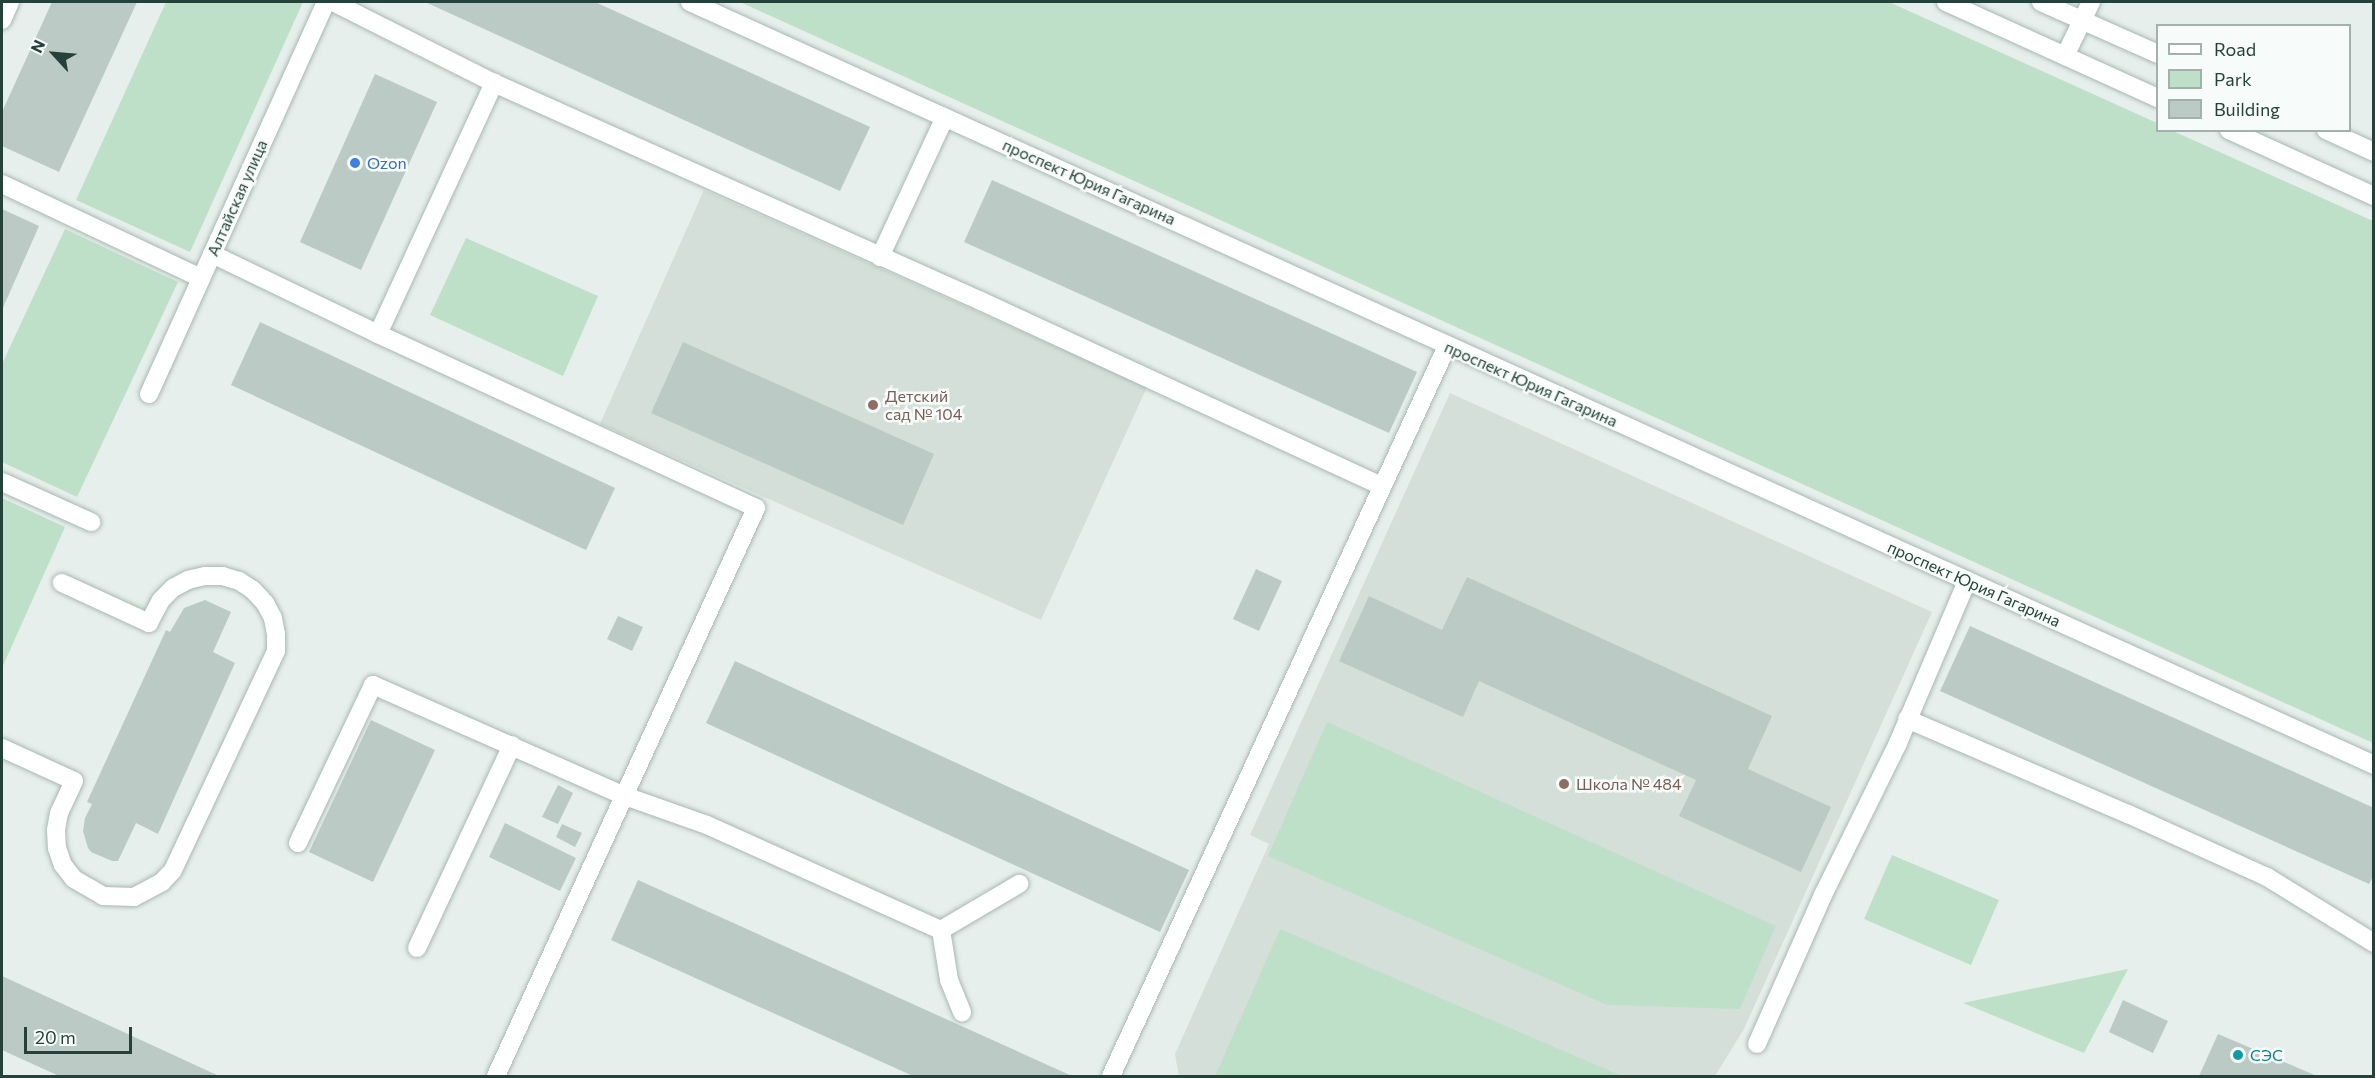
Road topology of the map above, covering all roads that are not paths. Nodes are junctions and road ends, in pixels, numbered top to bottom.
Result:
1 (10, 2) edge
2 (326, 2) edge
3 (333, 2) edge
4 (690, 2) edge
5 (1946, 2) edge
6 (2041, 2) edge
7 (2091, 2) edge
8 (2, 20) edge
9 (2082, 20) junction
10 (2156, 54) edge
11 (2065, 56) junction
12 (494, 83) junction
13 (2156, 98) edge
14 (945, 117) junction
15 (2233, 132) edge
16 (2330, 132) edge
17 (2373, 152) edge
18 (2, 184) edge
19 (2373, 196) edge
20 (212, 255) junction
21 (880, 257) junction
22 (201, 278) junction
23 (378, 334) junction
24 (1447, 346) junction
25 (149, 394) dead end
26 (2, 482) edge
27 (1382, 486) junction
28 (90, 522) dead end
29 (1967, 581) junction
30 (62, 583) dead end
31 (1907, 719) junction
32 (512, 745) junction
33 (2, 748) edge
34 (2373, 765) edge
35 (625, 796) junction
36 (298, 843) dead end
37 (1019, 884) dead end
38 (940, 930) junction
39 (2373, 943) edge
40 (417, 948) dead end
41 (962, 1012) dead end
42 (1756, 1044) dead end
43 (496, 1077) edge
44 (1111, 1077) edge

1 - 8 street
2 - 20 street, Алтайская улица
3 - 12 street
4 - 14 street, проспект Юрия Гагарина
5 - 11 street
6 - 9 street
7 - 9 street
9 - 10 street
9 - 11 street
11 - 13 street
12 - 21 street
12 - 23 street
14 - 21 street
14 - 24 street, проспект Юрия Гагарина
15 - 19 street
16 - 17 street
18 - 22 street
20 - 22 street, Алтайская улица
20 - 23 street
21 - 27 street
22 - 25 street, Алтайская улица
23 - 35 street
24 - 27 street
24 - 29 street, проспект Юрия Гагарина
26 - 28 street
27 - 44 street
29 - 31 street
29 - 34 street, проспект Юрия Гагарина
30 - 33 street
31 - 39 street
31 - 42 street
32 - 35 street
32 - 36 street
32 - 40 street
35 - 38 street
35 - 43 street
37 - 38 street
38 - 41 street

